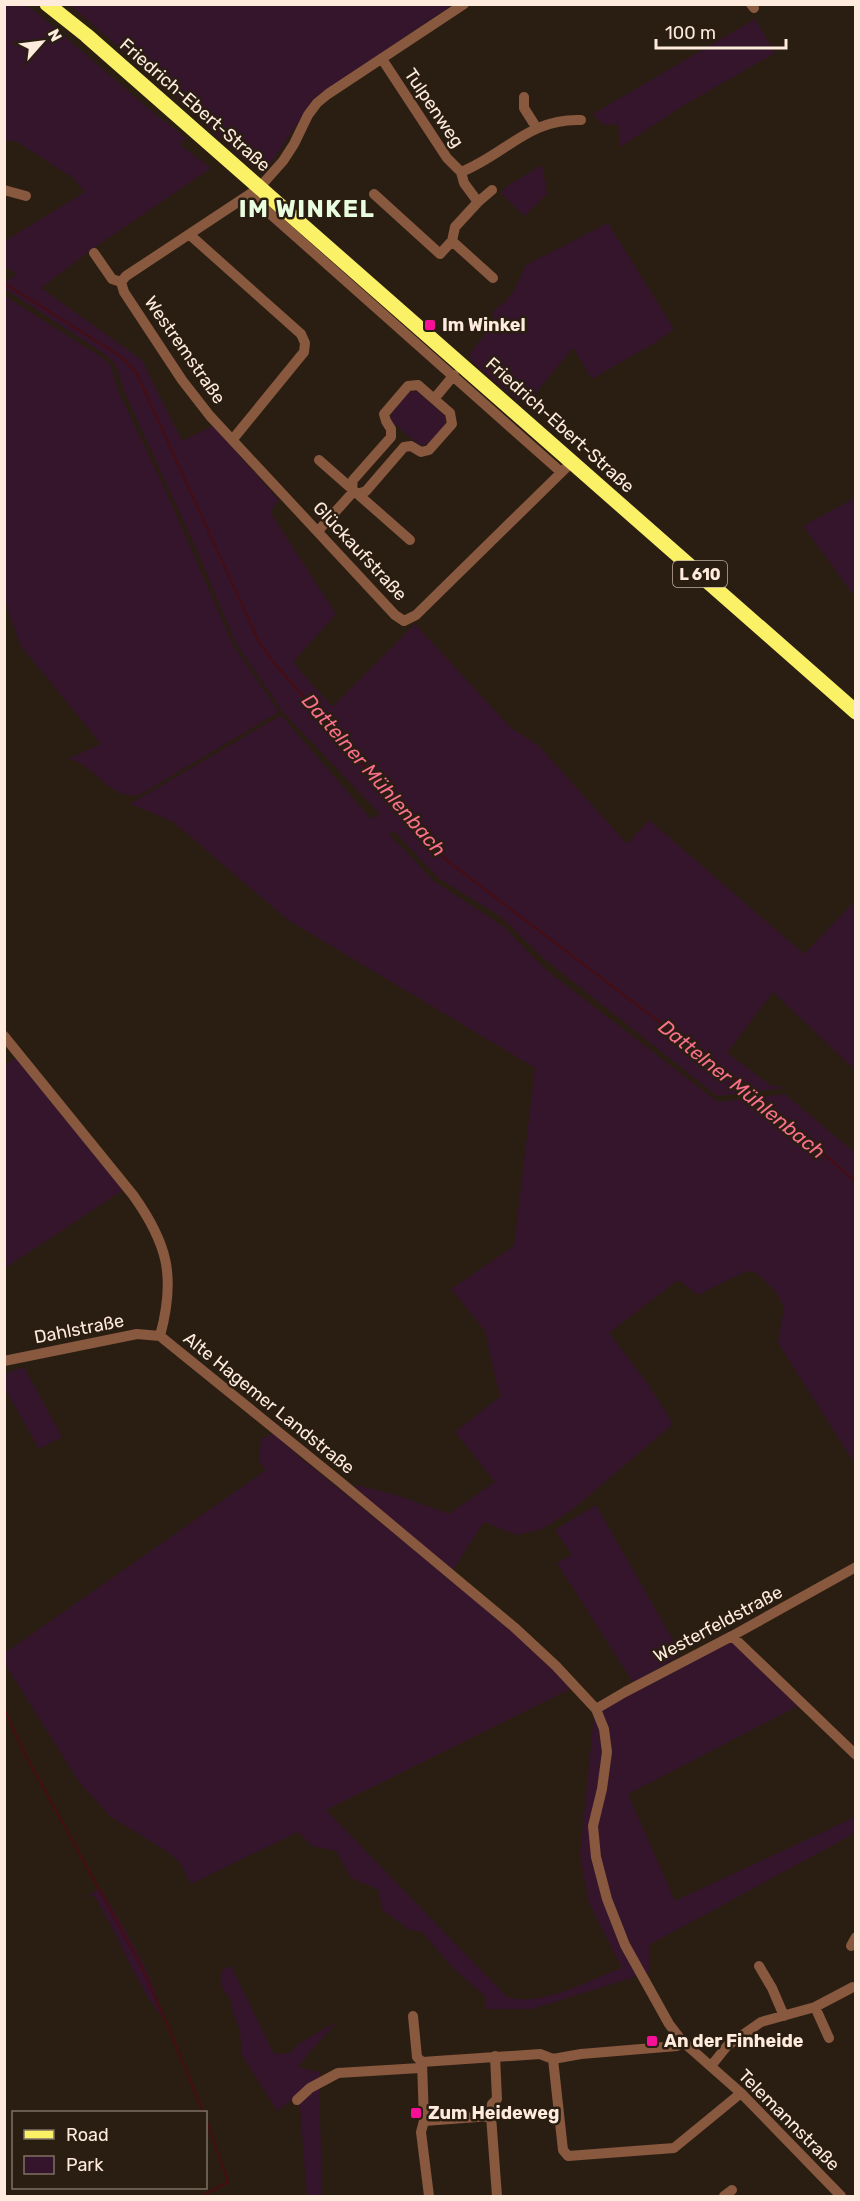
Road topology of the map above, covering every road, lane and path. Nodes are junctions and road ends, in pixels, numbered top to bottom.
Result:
1 (47, 4) edge
2 (464, 4) edge
3 (381, 59) junction
4 (524, 97) dead end
5 (581, 120) dead end
6 (536, 127) junction
7 (461, 172) junction
8 (4, 190) edge
9 (492, 190) dead end
10 (254, 191) junction
11 (374, 194) dead end
12 (26, 196) dead end
13 (478, 204) junction
14 (190, 235) junction
15 (452, 241) junction
16 (94, 253) dead end
17 (492, 278) dead end
18 (122, 282) junction
19 (454, 375) junction
20 (434, 399) junction
21 (233, 439) junction
22 (320, 460) dead end
23 (566, 467) junction
24 (355, 491) junction
25 (318, 531) junction
26 (410, 540) dead end
27 (855, 712) edge
28 (4, 1036) edge
29 (160, 1336) junction
30 (4, 1361) edge
31 (855, 1567) edge
32 (732, 1636) junction
33 (596, 1709) junction
34 (855, 1755) edge
35 (759, 1966) dead end
36 (853, 1987) dead end
37 (815, 2007) junction
38 (413, 2016) dead end
39 (784, 2016) junction
40 (829, 2038) dead end
41 (682, 2041) junction
42 (495, 2056) junction
43 (553, 2059) junction
44 (421, 2065) junction
45 (711, 2066) junction
46 (741, 2093) junction
47 (297, 2100) dead end
48 (491, 2116) junction
49 (424, 2121) junction
50 (429, 2196) edge
51 (497, 2196) edge
52 (841, 2196) edge

1 - 10 main road, Friedrich-Ebert-Straße / L 610
2 - 3 street
3 - 7 street, Tulpenweg
3 - 10 street
4 - 6 street
5 - 6 street, Tulpenweg
6 - 7 street, Tulpenweg
7 - 13 street, Tulpenweg
8 - 12 street
9 - 13 street
10 - 14 street
10 - 19 street, Friedrich-Ebert-Straße
10 - 23 main road, Friedrich-Ebert-Straße / L 610
11 - 15 street
13 - 15 street
14 - 18 street
14 - 21 street
15 - 17 street
16 - 18 street, Westremstraße
18 - 21 street, Westremstraße
19 - 20 street
19 - 23 street, Friedrich-Ebert-Straße
20 - 24 street
20 - 24 street
21 - 25 street, Glückaufstraße
22 - 24 street
23 - 25 street, Glückaufstraße
23 - 27 main road, Friedrich-Ebert-Straße / L 610
24 - 25 street
24 - 26 street
28 - 29 street, Alte Hagemer Landstraße
29 - 30 street, Dahlstraße
29 - 33 street, Alte Hagemer Landstraße
31 - 32 street, Westerfeldstraße
32 - 33 street, Westerfeldstraße
32 - 34 street
33 - 41 street, Telemannstraße
35 - 39 street
36 - 37 street
37 - 39 street
37 - 40 street
38 - 44 street
39 - 45 street
41 - 43 street
41 - 45 street, Telemannstraße
42 - 43 street
42 - 44 street
42 - 48 street
43 - 46 street
44 - 47 street
44 - 49 street
45 - 46 street, Telemannstraße
46 - 52 street, Telemannstraße
48 - 49 street
48 - 51 street
49 - 50 street

